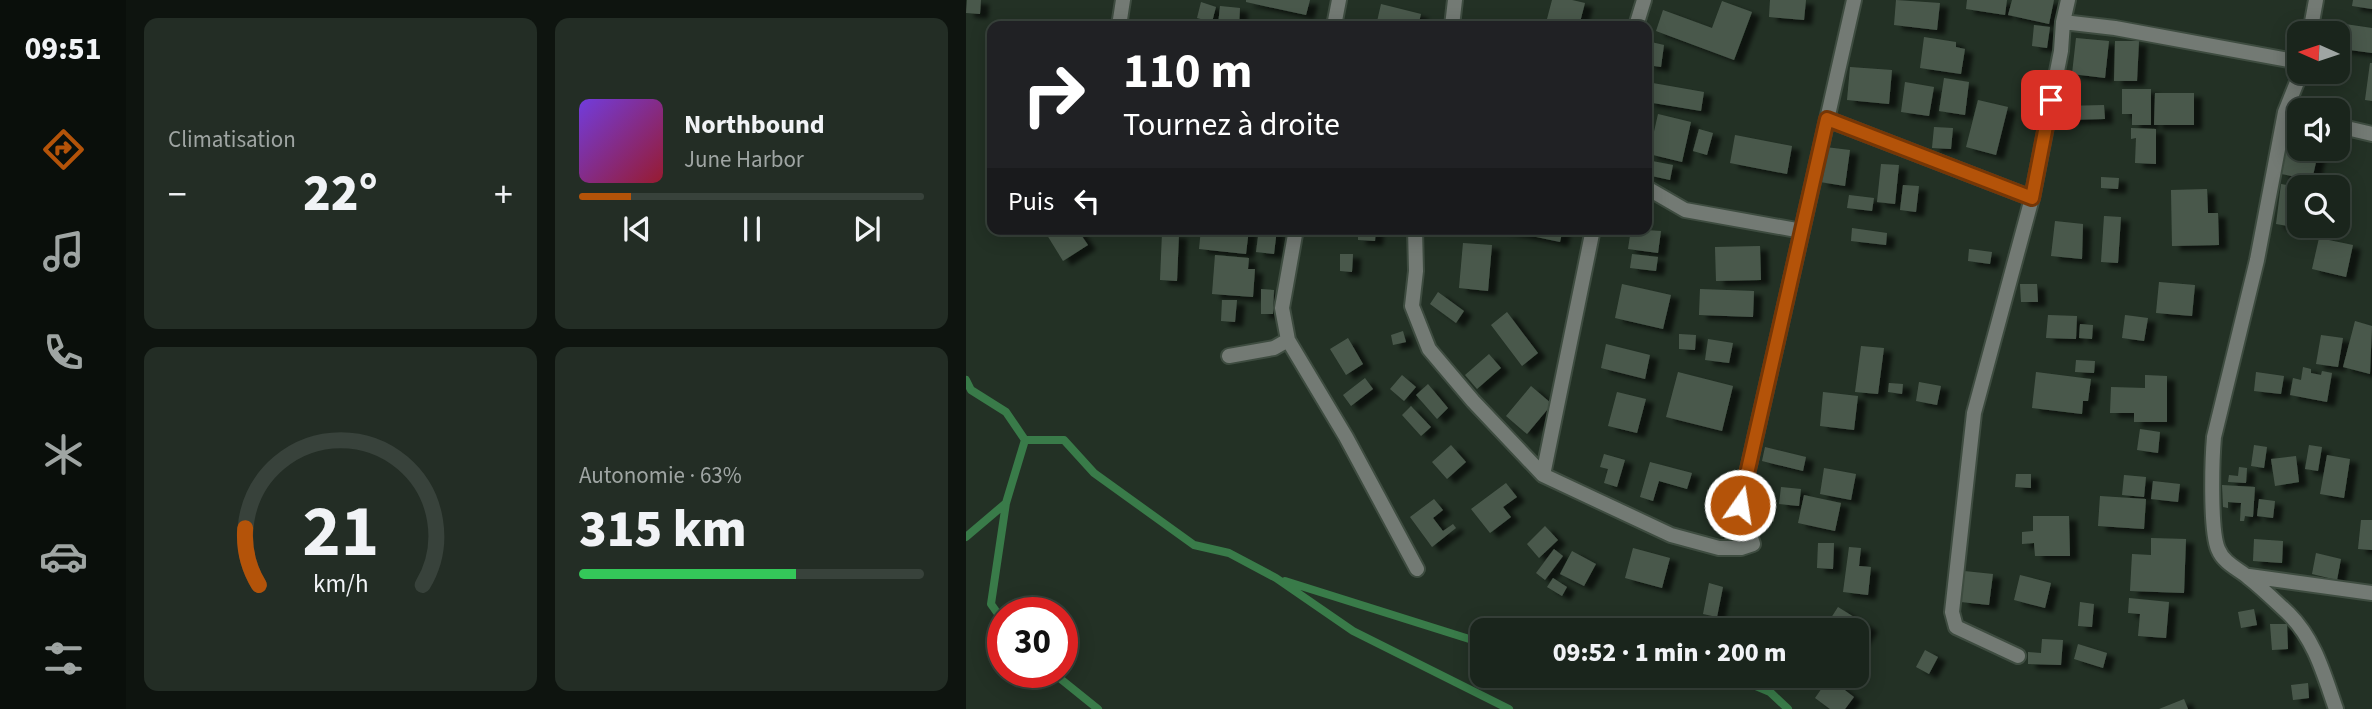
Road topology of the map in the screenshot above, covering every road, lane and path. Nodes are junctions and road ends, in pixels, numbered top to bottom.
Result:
1 (1122, 0) edge
2 (1339, 0) edge
3 (1455, 0) edge
4 (1644, 0) edge
5 (1854, 0) edge
6 (2068, 0) edge
7 (2316, 0) edge
8 (1120, 21) edge
9 (1335, 21) edge
10 (1453, 21) edge
11 (1638, 21) edge
12 (2312, 21) edge
13 (2063, 22) junction
14 (2287, 60) edge
15 (2296, 84) edge
16 (2285, 112) joint
17 (1827, 119) junction
18 (2350, 129) edge
19 (2372, 134) edge
20 (1652, 191) edge
21 (2032, 198) junction
22 (1802, 231) junction
23 (1295, 235) edge
24 (1415, 235) edge
25 (1592, 235) edge
26 (1288, 340) junction
27 (1230, 356) dead end
28 (1543, 475) junction
29 (1417, 569) dead end
30 (2248, 576) junction
31 (2372, 593) edge
32 (2018, 656) dead end
33 (2336, 709) edge

1 - 8 street
2 - 9 street
3 - 10 street
4 - 11 street
5 - 17 street
6 - 13 street
7 - 12 street
13 - 14 street
13 - 21 street
15 - 16 street
16 - 30 street
17 - 21 street
17 - 22 street
18 - 19 street
20 - 22 street
21 - 32 street
22 - 28 street
23 - 26 street
24 - 28 street
25 - 28 street
26 - 27 street
26 - 29 street
30 - 31 street
30 - 33 street

